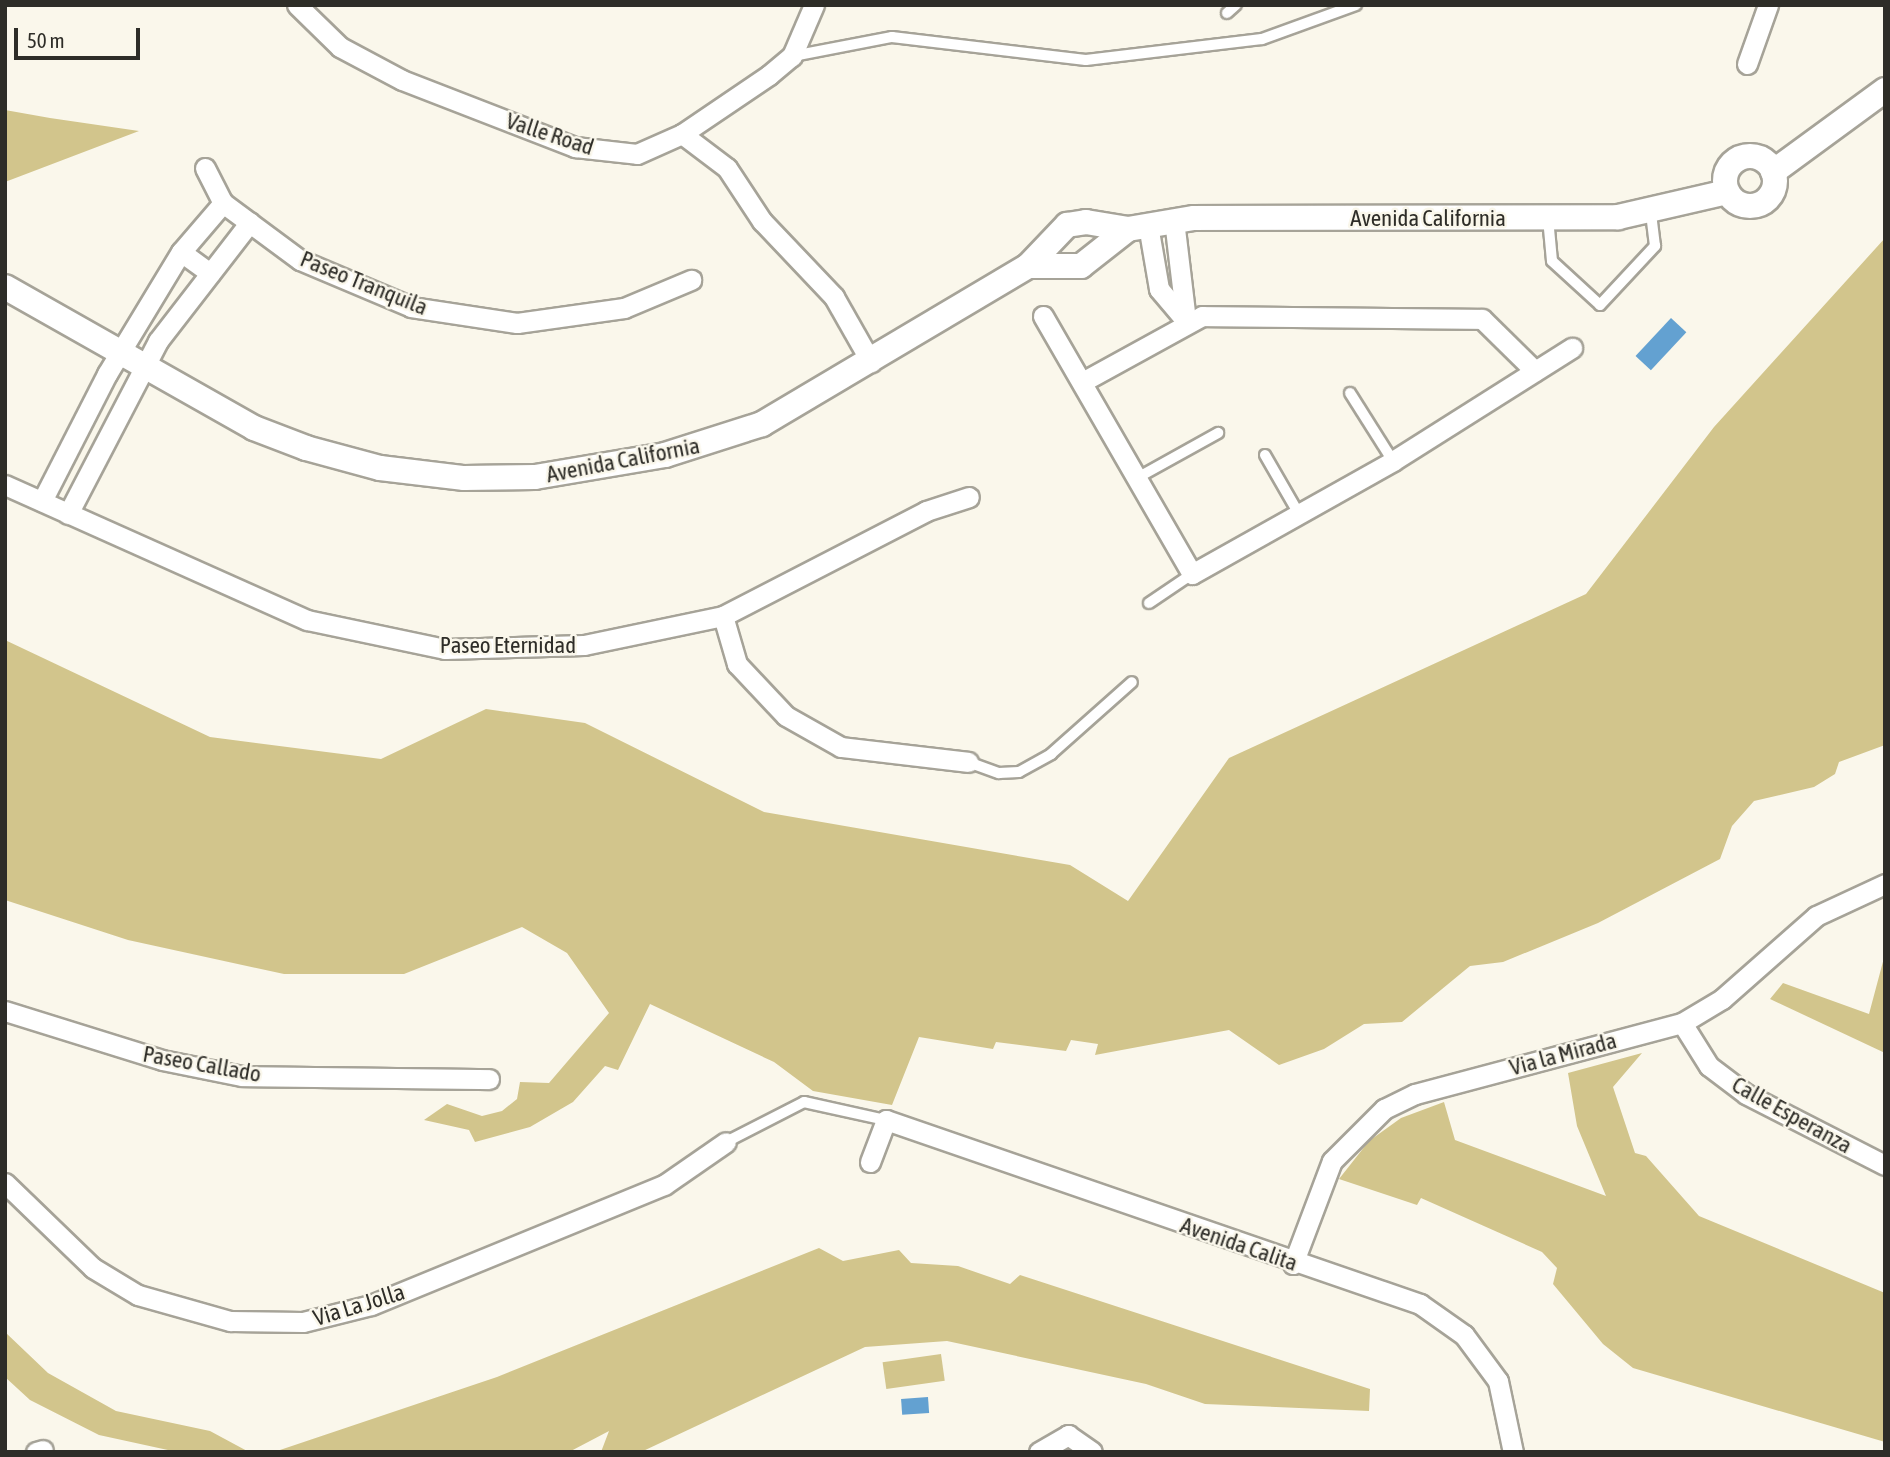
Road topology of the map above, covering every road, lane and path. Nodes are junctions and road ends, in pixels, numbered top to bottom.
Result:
1 (297, 5) edge
2 (814, 5) edge
3 (1236, 5) edge
4 (1356, 5) edge
5 (1768, 5) edge
6 (1227, 13) dead end
7 (792, 56) junction
8 (1747, 64) dead end
9 (1885, 90) edge
10 (682, 134) junction
11 (205, 168) dead end
12 (1773, 172) junction
13 (1727, 191) junction
14 (223, 203) junction
15 (1651, 213) junction
16 (1548, 218) junction
17 (1174, 220) junction
18 (250, 222) junction
19 (1138, 227) junction
20 (181, 252) junction
21 (1027, 266) junction
22 (210, 273) junction
23 (691, 280) dead end
24 (5, 287) edge
25 (1043, 316) dead end
26 (1186, 321) junction
27 (1572, 348) dead end
28 (121, 354) junction
29 (871, 362) junction
30 (144, 367) junction
31 (1535, 371) junction
32 (1084, 381) junction
33 (1350, 393) dead end
34 (1218, 433) dead end
35 (68, 449) junction
36 (1265, 455) dead end
37 (1393, 461) junction
38 (94, 464) junction
39 (1137, 478) junction
40 (5, 485) edge
41 (969, 497) dead end
42 (42, 502) junction
43 (68, 514) junction
44 (1299, 514) junction
45 (1192, 574) junction
46 (1149, 603) dead end
47 (723, 616) junction
48 (1132, 682) dead end
49 (968, 762) joint
50 (1885, 884) edge
51 (5, 1011) edge
52 (1682, 1023) junction
53 (489, 1079) dead end
54 (886, 1120) junction
55 (726, 1142) joint
56 (870, 1162) dead end
57 (1885, 1165) edge
58 (5, 1183) edge
59 (1293, 1264) junction
60 (1039, 1452) edge
61 (1092, 1452) edge
62 (1513, 1452) edge

1 - 10 street, Valle Road
2 - 7 street
3 - 6 lane
4 - 7 lane
5 - 8 street
7 - 10 street, Valle Road
9 - 12 street
10 - 29 street
11 - 14 street, Paseo Tranquila
12 - 13 street
12 - 13 street
13 - 15 street, Avenida California
14 - 18 street, Paseo Tranquila
14 - 20 street
15 - 16 street, Avenida California
15 - 16 lane
16 - 17 street, Avenida California
17 - 19 street, Avenida California
17 - 26 street
18 - 22 street
18 - 23 street, Paseo Tranquila
19 - 21 street, Avenida California
19 - 21 street, Avenida California
19 - 26 street
20 - 22 street
20 - 28 street
21 - 29 street, Avenida California
22 - 30 street
24 - 28 street, Avenida California
25 - 32 street
26 - 31 street
26 - 32 street
27 - 31 street
28 - 30 street, Avenida California
28 - 35 street
29 - 30 street, Avenida California
30 - 38 street
31 - 37 street
32 - 39 street
33 - 37 lane
34 - 39 lane
35 - 38 street
35 - 42 street
36 - 44 lane
37 - 44 street
38 - 43 street
39 - 45 street
40 - 42 street, Paseo Eternidad
41 - 47 street, Paseo Eternidad
42 - 43 street, Paseo Eternidad
43 - 47 street, Paseo Eternidad
44 - 45 street
45 - 46 lane
47 - 49 street
48 - 49 lane
50 - 52 street, Via la Mirada
51 - 53 street, Paseo Callado
52 - 57 street, Calle Esperanza
52 - 59 street, Via la Mirada
54 - 55 lane
54 - 56 street
54 - 59 street, Avenida Calita
55 - 58 street, Via La Jolla
59 - 62 street, Avenida Calita
60 - 61 street

